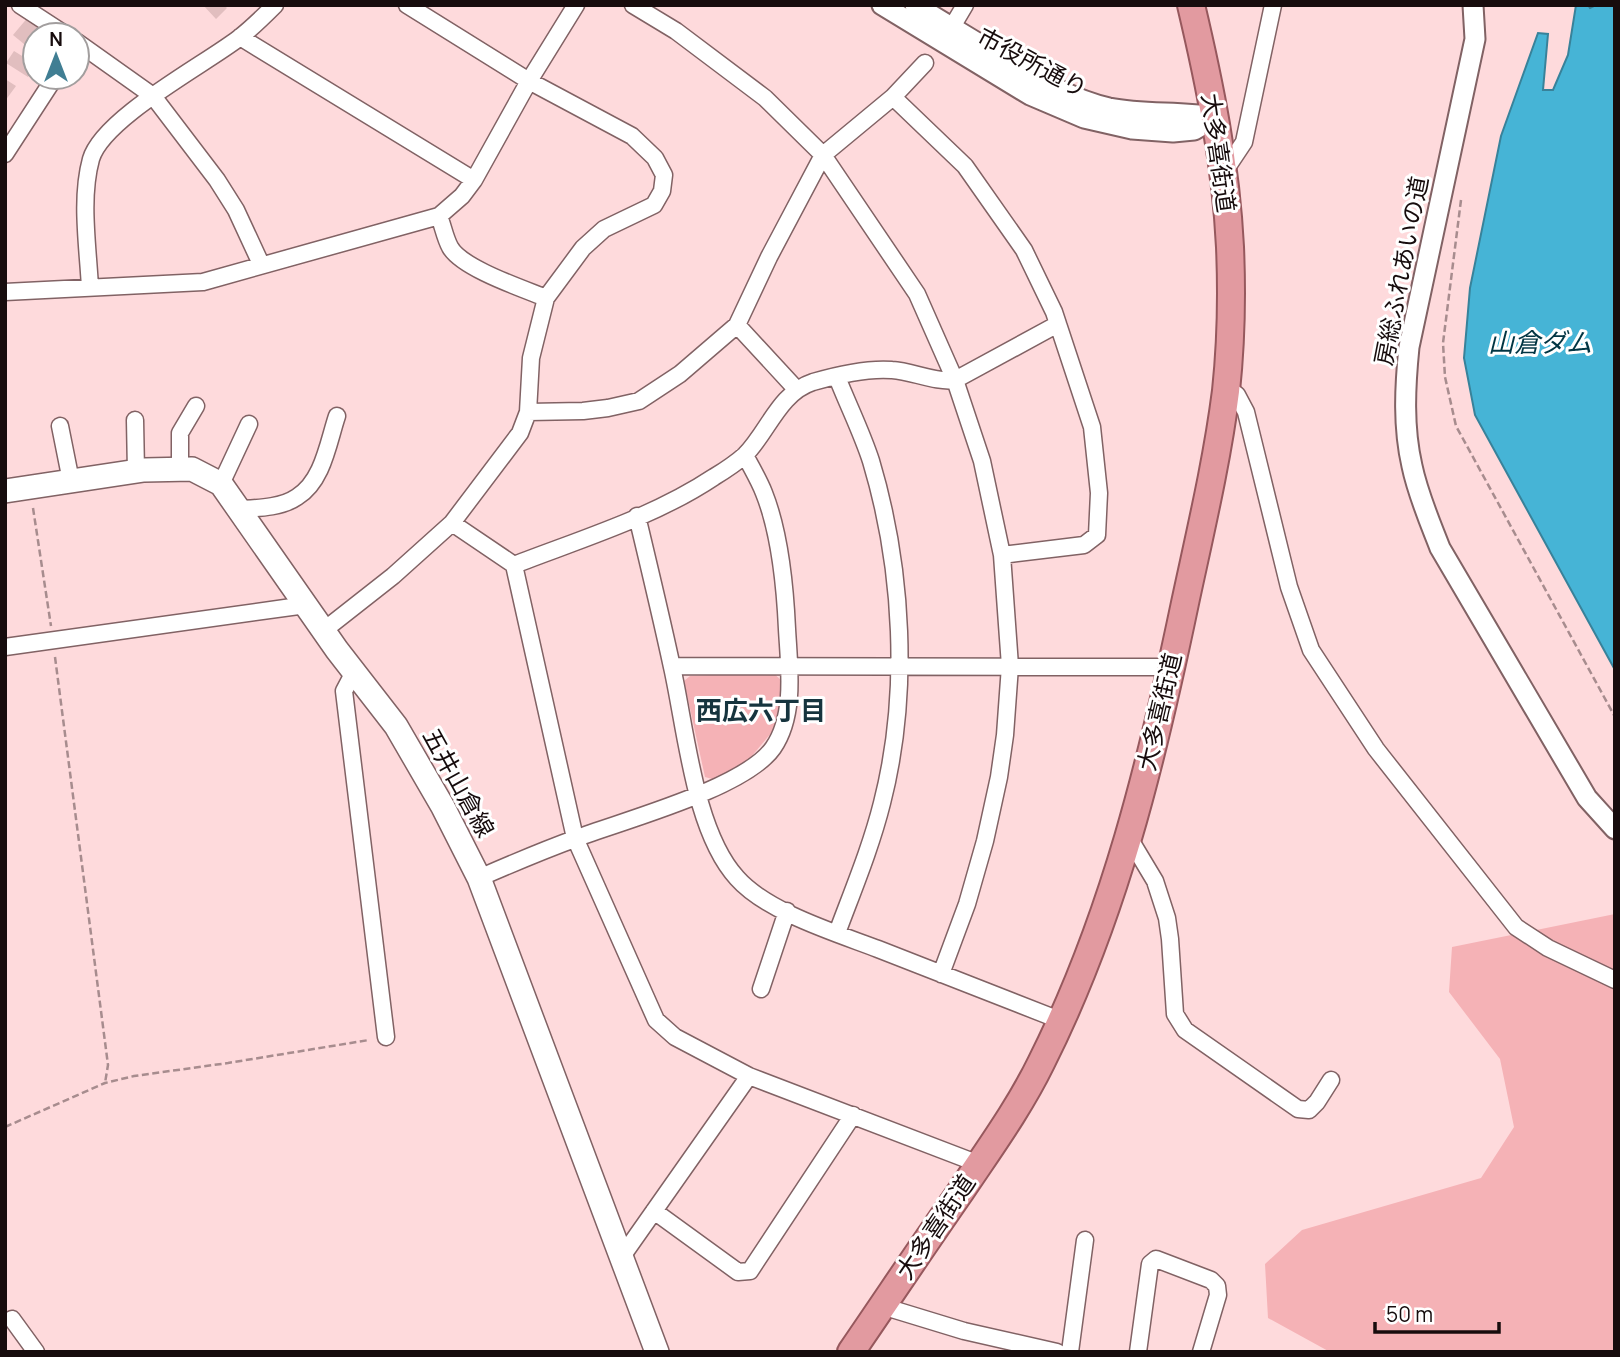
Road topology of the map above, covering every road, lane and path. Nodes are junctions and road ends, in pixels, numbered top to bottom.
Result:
1 (20, 5) edge
2 (275, 5) edge
3 (407, 5) edge
4 (576, 5) edge
5 (633, 5) edge
6 (882, 5) edge
7 (915, 5) edge
8 (965, 5) edge
9 (1191, 5) edge
10 (1273, 5) edge
11 (1471, 6) edge
12 (45, 21) edge
13 (952, 27) junction
14 (240, 37) junction
15 (91, 53) edge
16 (925, 63) dead end
17 (530, 81) junction
18 (46, 91) edge
19 (153, 96) junction
20 (893, 97) junction
21 (1216, 117) junction
22 (5, 154) edge
23 (823, 155) junction
24 (1224, 172) junction
25 (474, 180) junction
26 (1461, 198) dead end
27 (439, 216) junction
28 (261, 264) junction
29 (90, 289) junction
30 (5, 292) edge
31 (546, 298) junction
32 (1058, 324) junction
33 (737, 325) junction
34 (837, 377) junction
35 (954, 380) junction
36 (1226, 387) junction
37 (797, 390) junction
38 (196, 406) dead end
39 (528, 412) junction
40 (337, 416) dead end
41 (135, 420) dead end
42 (249, 424) dead end
43 (60, 426) dead end
44 (745, 455) junction
45 (180, 470) junction
46 (136, 472) junction
47 (71, 481) junction
48 (221, 484) junction
49 (30, 487) junction
50 (5, 491) edge
51 (239, 509) junction
52 (637, 516) junction
53 (452, 523) junction
54 (1002, 555) junction
55 (514, 565) junction
56 (306, 605) junction
57 (323, 631) junction
58 (53, 641) junction
59 (5, 647) edge
60 (672, 666) junction
61 (789, 666) junction
62 (901, 666) junction
63 (1010, 666) junction
64 (1172, 667) junction
65 (354, 672) junction
66 (1615, 717) edge
67 (698, 794) junction
68 (1615, 829) edge
69 (1128, 836) junction
70 (575, 838) junction
71 (479, 878) junction
72 (787, 911) junction
73 (837, 933) junction
74 (941, 974) junction
75 (1615, 980) edge
76 (761, 989) dead end
77 (1062, 1021) junction
78 (386, 1037) joint
79 (749, 1076) junction
80 (1331, 1080) dead end
81 (105, 1083) junction
82 (853, 1115) junction
83 (5, 1127) edge
84 (979, 1164) junction
85 (654, 1211) junction
86 (1085, 1240) dead end
87 (621, 1258) junction
88 (882, 1306) junction
89 (12, 1319) dead end
90 (1048, 1351) edge
91 (36, 1352) edge
92 (657, 1352) edge
93 (851, 1352) edge
94 (1070, 1352) edge
95 (1138, 1352) edge
96 (1201, 1352) edge

1 - 12 street
2 - 14 street
3 - 17 street
4 - 17 street
5 - 23 street
6 - 21 street, 市役所通り
7 - 13 street, 市役所通り
8 - 13 street
9 - 21 highway, 大多喜街道
10 - 24 street
11 - 68 street, 房総ふれあいの道
13 - 21 street, 市役所通り
14 - 19 street
14 - 25 street
15 - 19 street
16 - 20 street
17 - 25 street
17 - 31 street
18 - 22 street
19 - 28 street
19 - 29 street
20 - 23 street
20 - 32 street
21 - 24 highway, 大多喜街道
23 - 33 street
23 - 35 street
24 - 36 highway, 大多喜街道
25 - 27 street
26 - 66 path
27 - 28 street
27 - 31 street
28 - 29 street
29 - 30 street
31 - 39 street
32 - 35 street
32 - 54 street
33 - 37 street
33 - 39 street
34 - 35 street
34 - 37 street
34 - 62 street
35 - 54 street
36 - 64 highway, 大多喜街道
36 - 75 street
37 - 44 street
38 - 45 street
39 - 53 street
40 - 51 street
41 - 46 street
42 - 48 street
43 - 47 street
44 - 52 street
44 - 61 street
45 - 46 main road, 五井山倉線
45 - 48 main road, 五井山倉線
46 - 47 main road, 五井山倉線
47 - 49 main road, 五井山倉線
48 - 51 main road, 五井山倉線
49 - 50 main road, 五井山倉線
49 - 58 path
51 - 56 main road, 五井山倉線
52 - 55 street
52 - 60 street
53 - 55 street
53 - 57 street
54 - 63 street
55 - 70 street
56 - 57 main road, 五井山倉線
56 - 58 street
57 - 65 main road, 五井山倉線
58 - 59 street
58 - 81 path
60 - 61 street
60 - 67 street
61 - 62 street
61 - 67 street
62 - 63 street
62 - 73 street
63 - 64 street
63 - 74 street
64 - 69 highway, 大多喜街道
65 - 71 main road, 五井山倉線
65 - 78 street
67 - 70 street
67 - 72 street
69 - 77 highway, 大多喜街道
69 - 80 street
70 - 71 street
70 - 79 street
71 - 87 main road, 五井山倉線
72 - 73 street
72 - 76 street
73 - 74 street
74 - 77 street
77 - 84 highway, 大多喜街道
78 - 81 path
79 - 82 street
79 - 85 street
81 - 83 path
82 - 84 street
82 - 85 street
84 - 88 highway, 大多喜街道
85 - 87 street
86 - 94 street
87 - 92 main road, 五井山倉線
88 - 90 street
88 - 93 highway, 大多喜街道
89 - 91 street
95 - 96 street

